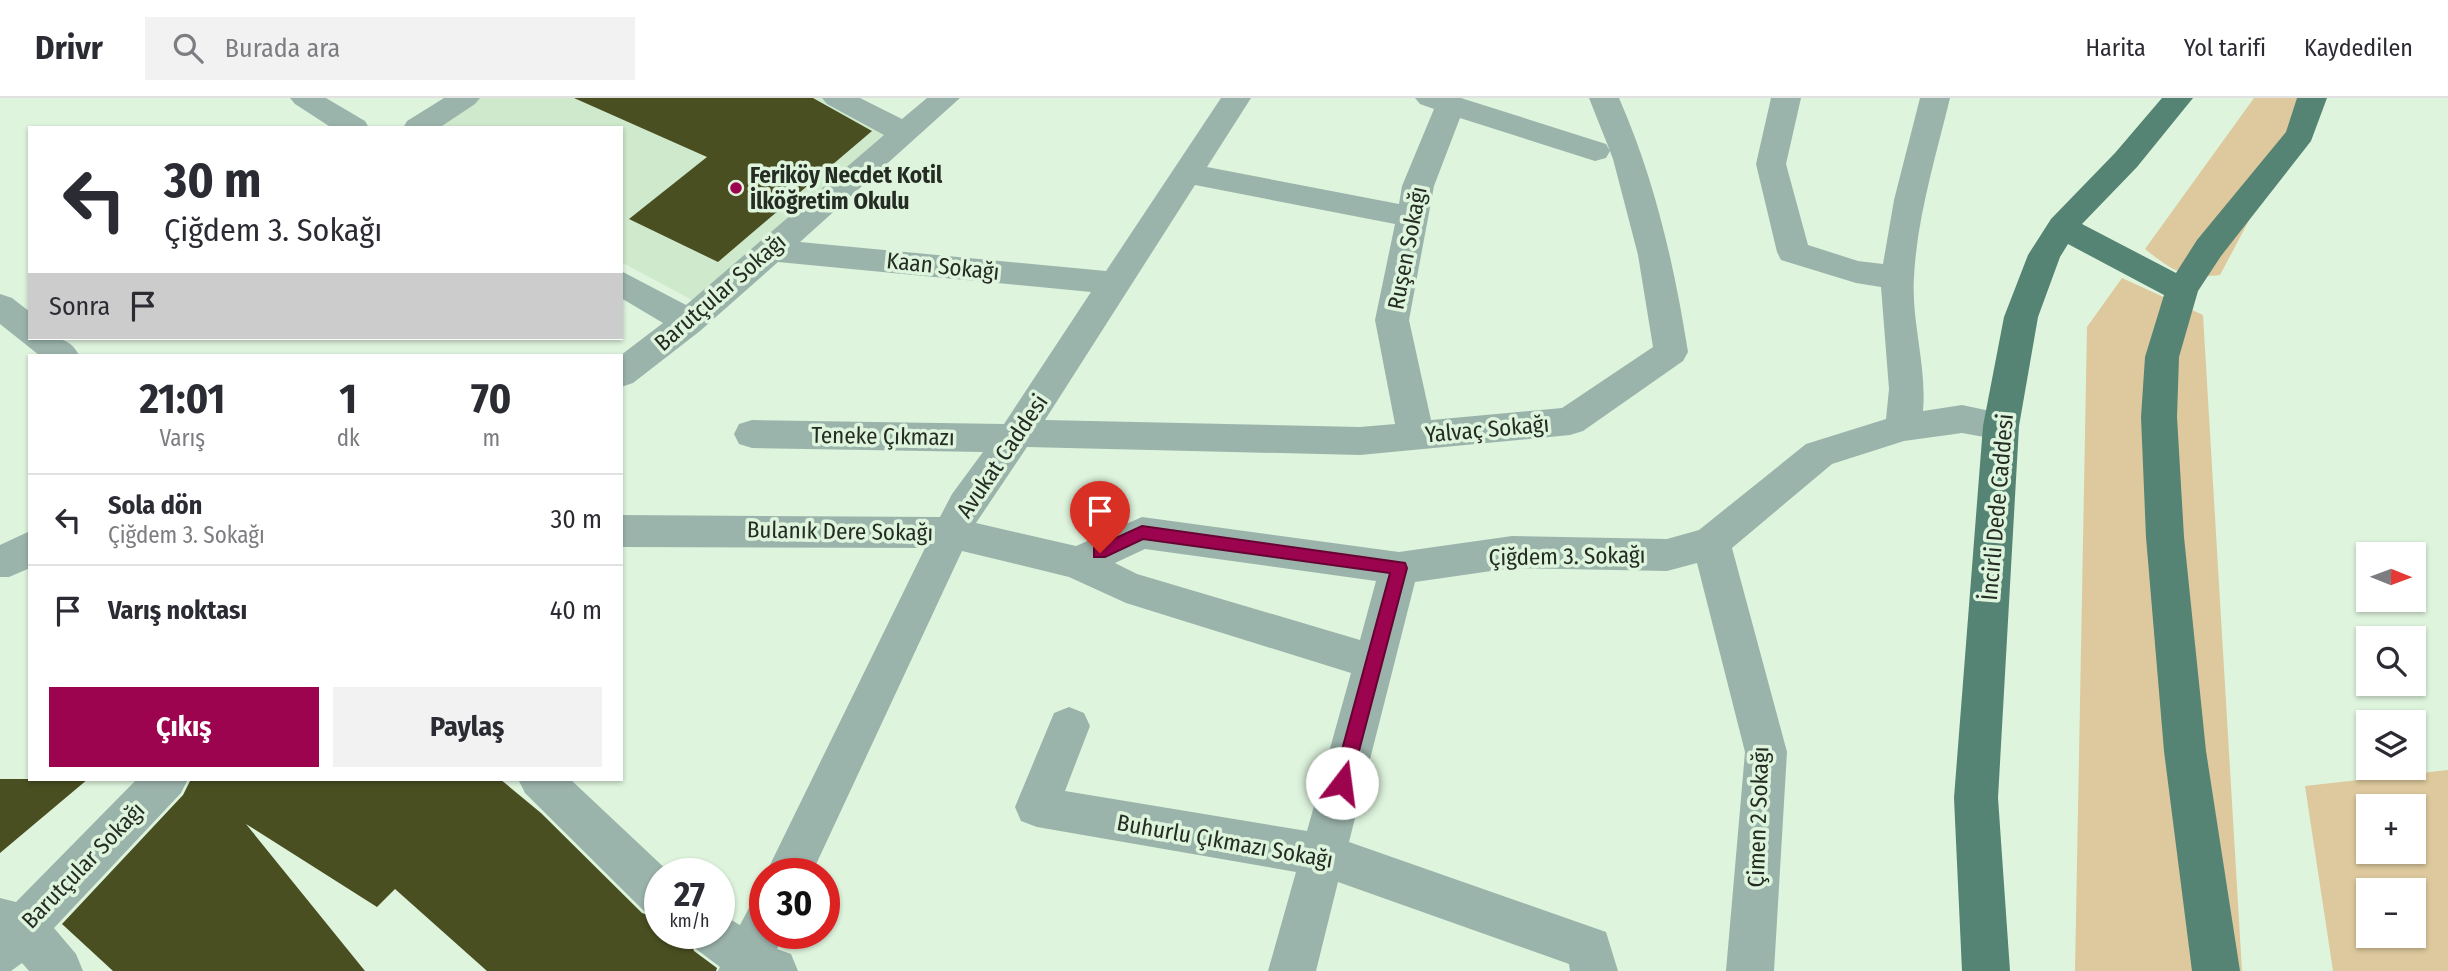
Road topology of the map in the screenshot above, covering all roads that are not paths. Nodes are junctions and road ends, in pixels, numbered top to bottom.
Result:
1 (305, 98) edge
2 (466, 98) edge
3 (837, 98) edge
4 (945, 98) edge
5 (1236, 98) edge
6 (1604, 98) edge
7 (1786, 98) edge
8 (1935, 98) edge
9 (2178, 98) edge
10 (2312, 98) edge
11 (1440, 102) edge
12 (351, 126) edge
13 (421, 126) edge
14 (903, 132) junction
15 (1595, 151) dead end
16 (1186, 173) junction
17 (1412, 217) junction
18 (2062, 227) junction
19 (770, 250) junction
20 (1897, 278) junction
21 (1115, 283) junction
22 (623, 284) edge
23 (2182, 290) junction
24 (0, 306) edge
25 (688, 322) junction
26 (28, 326) edge
27 (623, 372) edge
28 (2001, 426) junction
29 (1903, 427) junction
30 (752, 434) dead end
31 (1015, 435) junction
32 (1416, 436) junction
33 (623, 531) edge
34 (952, 533) junction
35 (1711, 543) junction
36 (28, 548) edge
37 (0, 561) edge
38 (1079, 563) junction
39 (1399, 568) junction
40 (1374, 662) junction
41 (1069, 726) dead end
42 (164, 781) edge
43 (542, 781) edge
44 (1323, 855) junction
45 (796, 858) edge
46 (644, 880) edge
47 (8, 933) edge
48 (59, 971) edge
49 (1292, 971) edge
50 (1594, 971) edge
51 (1750, 971) edge
52 (1986, 971) edge
53 (2216, 971) edge

1 - 12 street
2 - 13 street
3 - 14 street
4 - 14 street, Barutçular Sokağı
5 - 16 street, Avukat Caddesi
6 - 32 street, Yalvaç Sokağı
7 - 20 street
8 - 20 street
9 - 18 main road, İncirli Dede Caddesi
10 - 23 main road
11 - 15 street
11 - 17 street, Ruşen Sokağı
14 - 19 street, Barutçular Sokağı
16 - 17 street
16 - 21 street, Avukat Caddesi
17 - 32 street, Ruşen Sokağı
18 - 23 main road
18 - 28 main road, İncirli Dede Caddesi
19 - 21 street, Kaan Sokağı
19 - 25 street, Barutçular Sokağı
20 - 29 street
21 - 31 street, Avukat Caddesi
22 - 25 street
23 - 53 main road
24 - 26 street
25 - 27 street, Barutçular Sokağı
28 - 29 street, Çiğdem 3. Sokağı
28 - 52 main road, İncirli Dede Caddesi
29 - 35 street, Çiğdem 3. Sokağı
30 - 31 street, Teneke Çıkmazı
31 - 32 street, Yalvaç Sokağı
31 - 34 street, Avukat Caddesi
33 - 34 street, Bulanık Dere Sokağı
34 - 38 street, Bulanık Dere Sokağı
34 - 45 street, Avukat Caddesi
35 - 39 street, Çiğdem 3. Sokağı
35 - 51 street, Çimen 2 Sokağı
36 - 37 street
38 - 39 street, Çiğdem 3. Sokağı
38 - 40 street, Bulanık Dere Sokağı
39 - 40 street
40 - 44 street
41 - 44 street, Buhurlu Çıkmazı Sokağı
42 - 47 street, Barutçular Sokağı
43 - 46 street
44 - 49 street
44 - 50 street, Buhurlu Çıkmazı Sokağı
47 - 48 street

